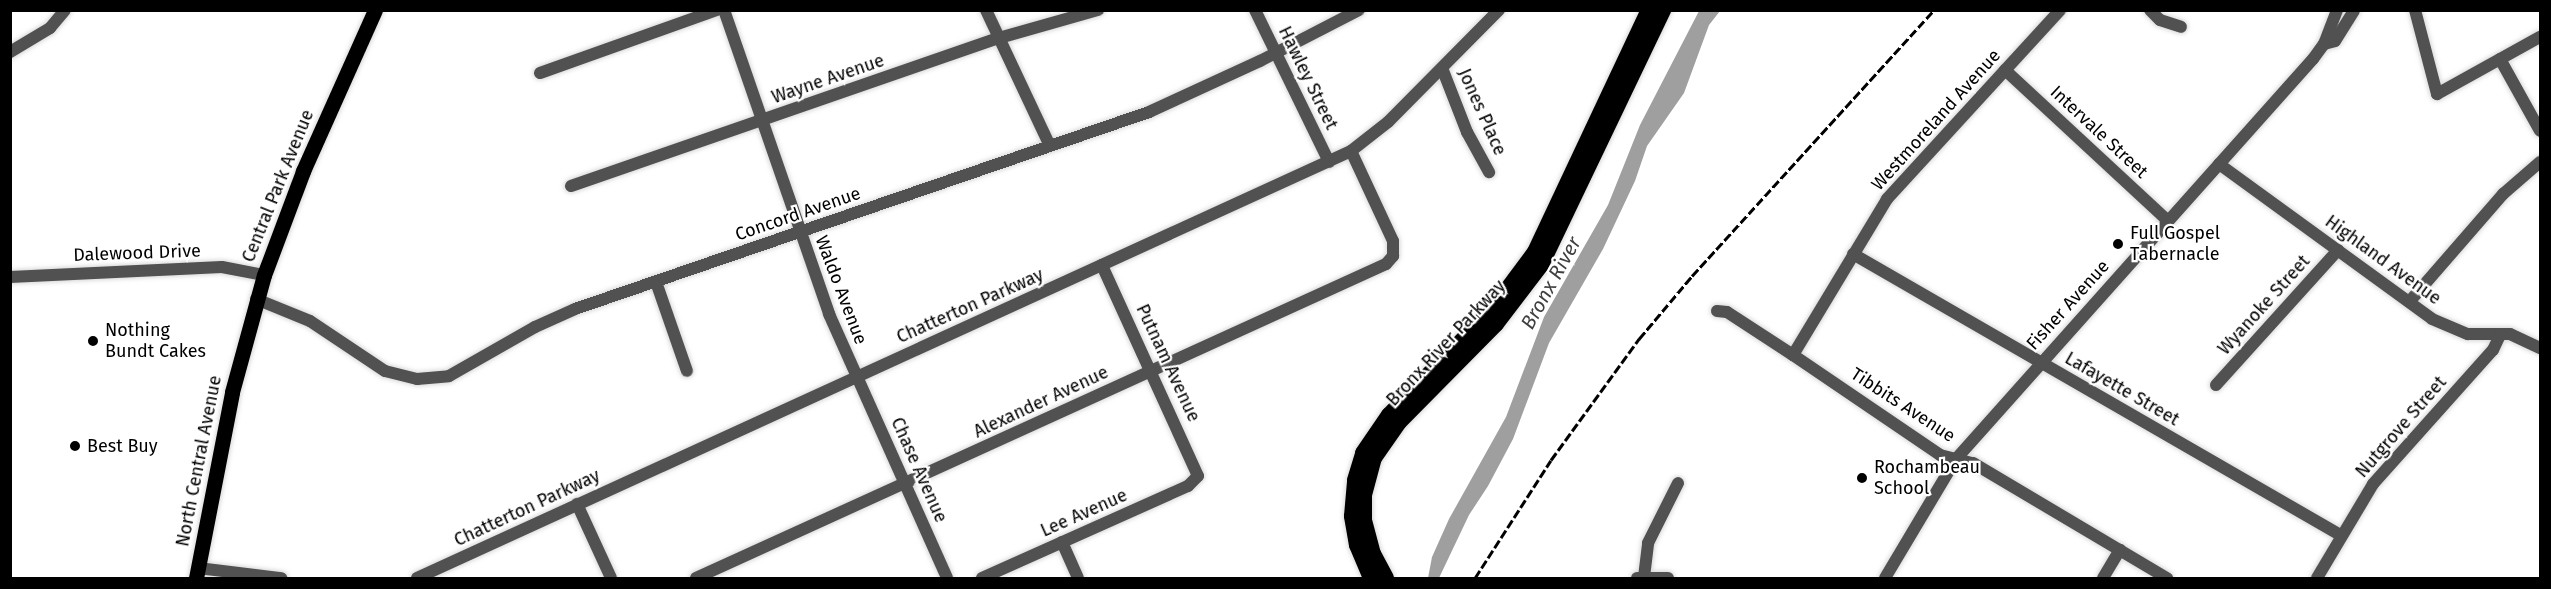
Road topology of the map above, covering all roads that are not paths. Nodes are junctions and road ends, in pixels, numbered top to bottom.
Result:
1 (65, 10) edge
2 (375, 10) edge
3 (717, 10) edge
4 (724, 10) edge
5 (986, 10) edge
6 (1098, 10) edge
7 (1255, 10) edge
8 (1359, 10) edge
9 (1499, 10) edge
10 (1649, 10) edge
11 (1663, 10) edge
12 (2060, 10) edge
13 (2150, 10) edge
14 (2337, 10) edge
15 (2354, 10) edge
16 (2415, 10) edge
17 (2181, 27) dead end
18 (2541, 37) edge
19 (999, 38) junction
20 (2324, 44) junction
21 (10, 52) edge
22 (1275, 54) junction
23 (2500, 59) junction
24 (1442, 68) junction
25 (2005, 70) junction
26 (540, 72) dead end
27 (763, 120) junction
28 (2541, 131) edge
29 (1050, 146) junction
30 (1351, 152) junction
31 (1329, 162) junction
32 (2541, 162) edge
33 (2219, 164) junction
34 (1489, 172) dead end
35 (571, 186) dead end
36 (2168, 221) junction
37 (800, 232) junction
38 (2338, 250) junction
39 (1853, 254) junction
40 (1102, 265) junction
41 (264, 275) junction
42 (10, 277) edge
43 (656, 282) junction
44 (256, 299) junction
45 (2410, 302) junction
46 (1717, 311) dead end
47 (2500, 334) junction
48 (2541, 348) edge
49 (242, 350) joint
50 (1793, 355) junction
51 (2041, 363) junction
52 (1152, 370) junction
53 (687, 372) dead end
54 (857, 376) junction
55 (2216, 385) dead end
56 (1956, 459) junction
57 (1198, 476) joint
58 (1678, 483) dead end
59 (905, 484) junction
60 (577, 504) junction
61 (2342, 536) junction
62 (1062, 542) junction
63 (2120, 550) junction
64 (197, 573) edge
65 (1376, 575) edge
66 (1640, 578) edge
67 (281, 579) edge
68 (417, 579) edge
69 (611, 579) edge
70 (696, 579) edge
71 (947, 579) edge
72 (982, 579) edge
73 (1078, 579) edge
74 (1668, 579) edge
75 (1885, 579) edge
76 (2103, 579) edge
77 (2167, 579) edge
78 (2317, 579) edge

1 - 21 street
2 - 41 main road, Central Park Avenue
3 - 26 street
4 - 27 street, Waldo Avenue
5 - 19 street
6 - 19 street, Wayne Avenue
7 - 22 street, Hawley Street
8 - 22 street, Concord Avenue
9 - 24 street, Chatterton Parkway
10 - 65 highway, Bronx River Parkway
11 - 65 highway, Bronx River Parkway
12 - 25 street, Westmoreland Avenue
13 - 17 street
14 - 20 street, Fisher Avenue
15 - 20 street, Fisher Avenue
16 - 23 street
18 - 23 street
19 - 27 street, Wayne Avenue
19 - 29 street
20 - 33 street, Fisher Avenue
22 - 29 street, Concord Avenue
22 - 31 street, Hawley Street
23 - 28 street
24 - 30 street, Chatterton Parkway
24 - 34 street, Jones Place
25 - 36 street, Intervale Street
25 - 39 street, Westmoreland Avenue
27 - 35 street, Wayne Avenue
27 - 37 street, Waldo Avenue
29 - 37 street, Concord Avenue
30 - 31 street, Chatterton Parkway
30 - 52 street, Alexander Avenue
31 - 40 street, Chatterton Parkway
32 - 45 street
33 - 36 street, Fisher Avenue
33 - 38 street, Highland Avenue
36 - 51 street, Fisher Avenue
37 - 43 street, Concord Avenue
37 - 54 street, Waldo Avenue
38 - 45 street, Highland Avenue
38 - 55 street, Wyanoke Street
39 - 50 street, Westmoreland Avenue
39 - 51 street, Lafayette Street
40 - 52 street, Putnam Avenue
40 - 54 street, Chatterton Parkway
41 - 42 street, Dalewood Drive
41 - 44 main road, Central Park Avenue
43 - 44 street, Concord Avenue
43 - 53 street
44 - 49 main road, Central Park Avenue
45 - 47 street, Highland Avenue
46 - 50 street, Tibbits Avenue
47 - 48 street, Highland Avenue
47 - 61 street, Nutgrove Street
49 - 64 main road, North Central Avenue
50 - 56 street, Tibbits Avenue
51 - 56 street, Fisher Avenue
51 - 61 street, Lafayette Street
52 - 57 street, Putnam Avenue
52 - 59 street, Alexander Avenue
54 - 59 street, Chase Avenue
54 - 60 street, Chatterton Parkway
56 - 63 street, Tibbits Avenue
56 - 75 street, Fisher Avenue
57 - 62 street, Lee Avenue
58 - 66 street
59 - 70 street, Alexander Avenue
59 - 71 street, Chase Avenue
60 - 68 street, Chatterton Parkway
60 - 69 street
61 - 78 street, Nutgrove Street
62 - 72 street, Lee Avenue
62 - 73 street
63 - 76 street
63 - 77 street, Tibbits Avenue
64 - 67 street
66 - 74 street

